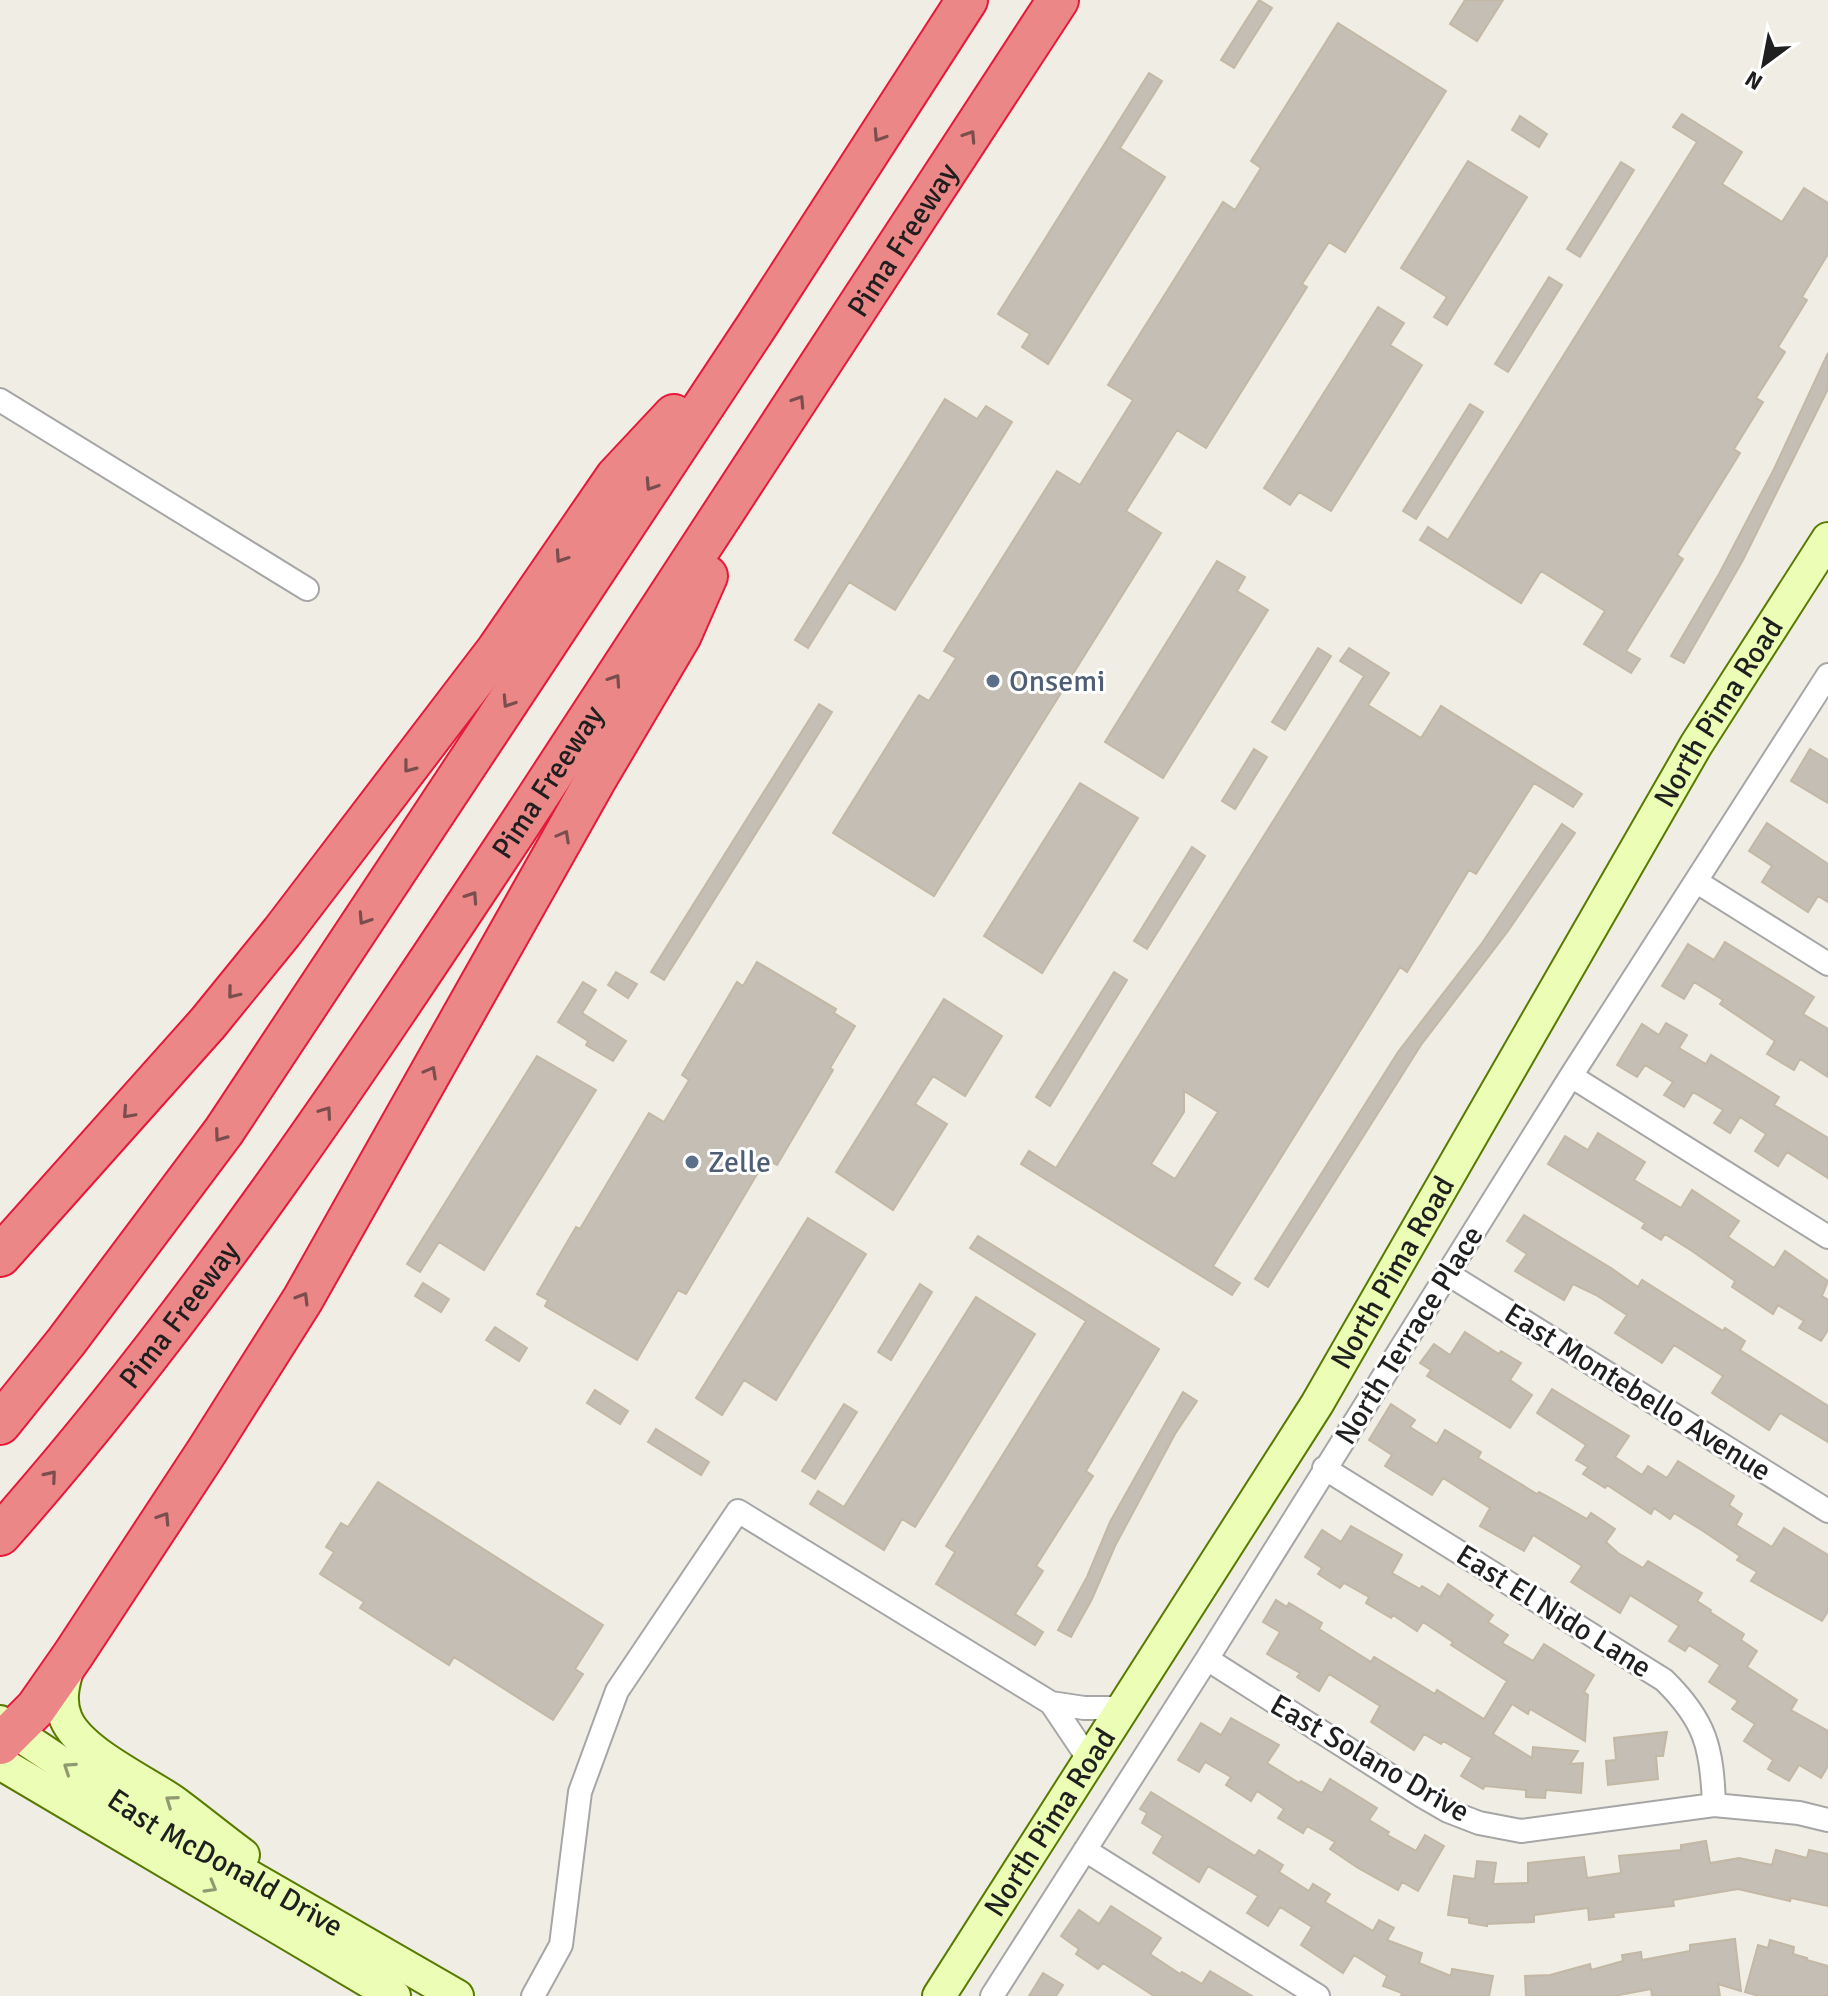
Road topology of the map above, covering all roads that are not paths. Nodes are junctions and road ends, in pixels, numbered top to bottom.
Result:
1 (967, 0) edge
2 (1058, 0) edge
3 (756, 327) junction
4 (0, 400) edge
5 (757, 467) junction
6 (1828, 539) edge
7 (307, 589) dead end
8 (1825, 685) edge
9 (1697, 882) junction
10 (1828, 964) edge
11 (1571, 1076) junction
12 (1828, 1237) edge
13 (0, 1256) edge
14 (1448, 1274) junction
15 (0, 1424) edge
16 (1324, 1468) junction
17 (1828, 1511) edge
18 (0, 1535) edge
19 (73, 1655) junction
20 (1207, 1659) junction
21 (1051, 1703) junction
22 (1125, 1708) junction
23 (3, 1740) edge
24 (1090, 1761) junction
25 (1714, 1805) junction
26 (1828, 1820) edge
27 (1085, 1850) junction
28 (281, 1928) junction
29 (346, 1931) junction
30 (394, 1996) edge
31 (431, 1996) edge
32 (457, 1996) edge
33 (533, 1996) edge
34 (939, 1996) edge
35 (992, 1996) edge
36 (1318, 1996) edge

1 -> 3 highway
5 -> 2 highway, Pima Freeway
3 -> 13 highway
3 -> 15 highway
4 - 7 street
18 -> 5 highway, Pima Freeway
19 -> 5 highway
6 - 22 main road, North Pima Road
8 - 9 street, North Terrace Place
9 - 10 street
9 - 11 street, North Terrace Place
11 - 12 street
11 - 14 street, North Terrace Place
14 - 16 street, North Terrace Place
14 - 17 street, East Montebello Avenue
16 - 20 street, North Terrace Place
16 - 25 street, East El Nido Lane
19 - 23 highway
29 -> 19 main road
20 - 25 street, East Solano Drive
20 - 27 street, North Terrace Place
21 - 22 street
21 - 24 street
21 - 33 street
22 - 24 main road, North Pima Road
23 -> 28 main road, East McDonald Drive
29 -> 23 main road, East McDonald Drive
24 - 34 main road, North Pima Road
25 - 26 street, East Solano Drive
27 - 35 street, North Terrace Place
27 - 36 street
28 - 30 main road, East McDonald Drive
28 - 31 main road
29 - 32 main road, East McDonald Drive

